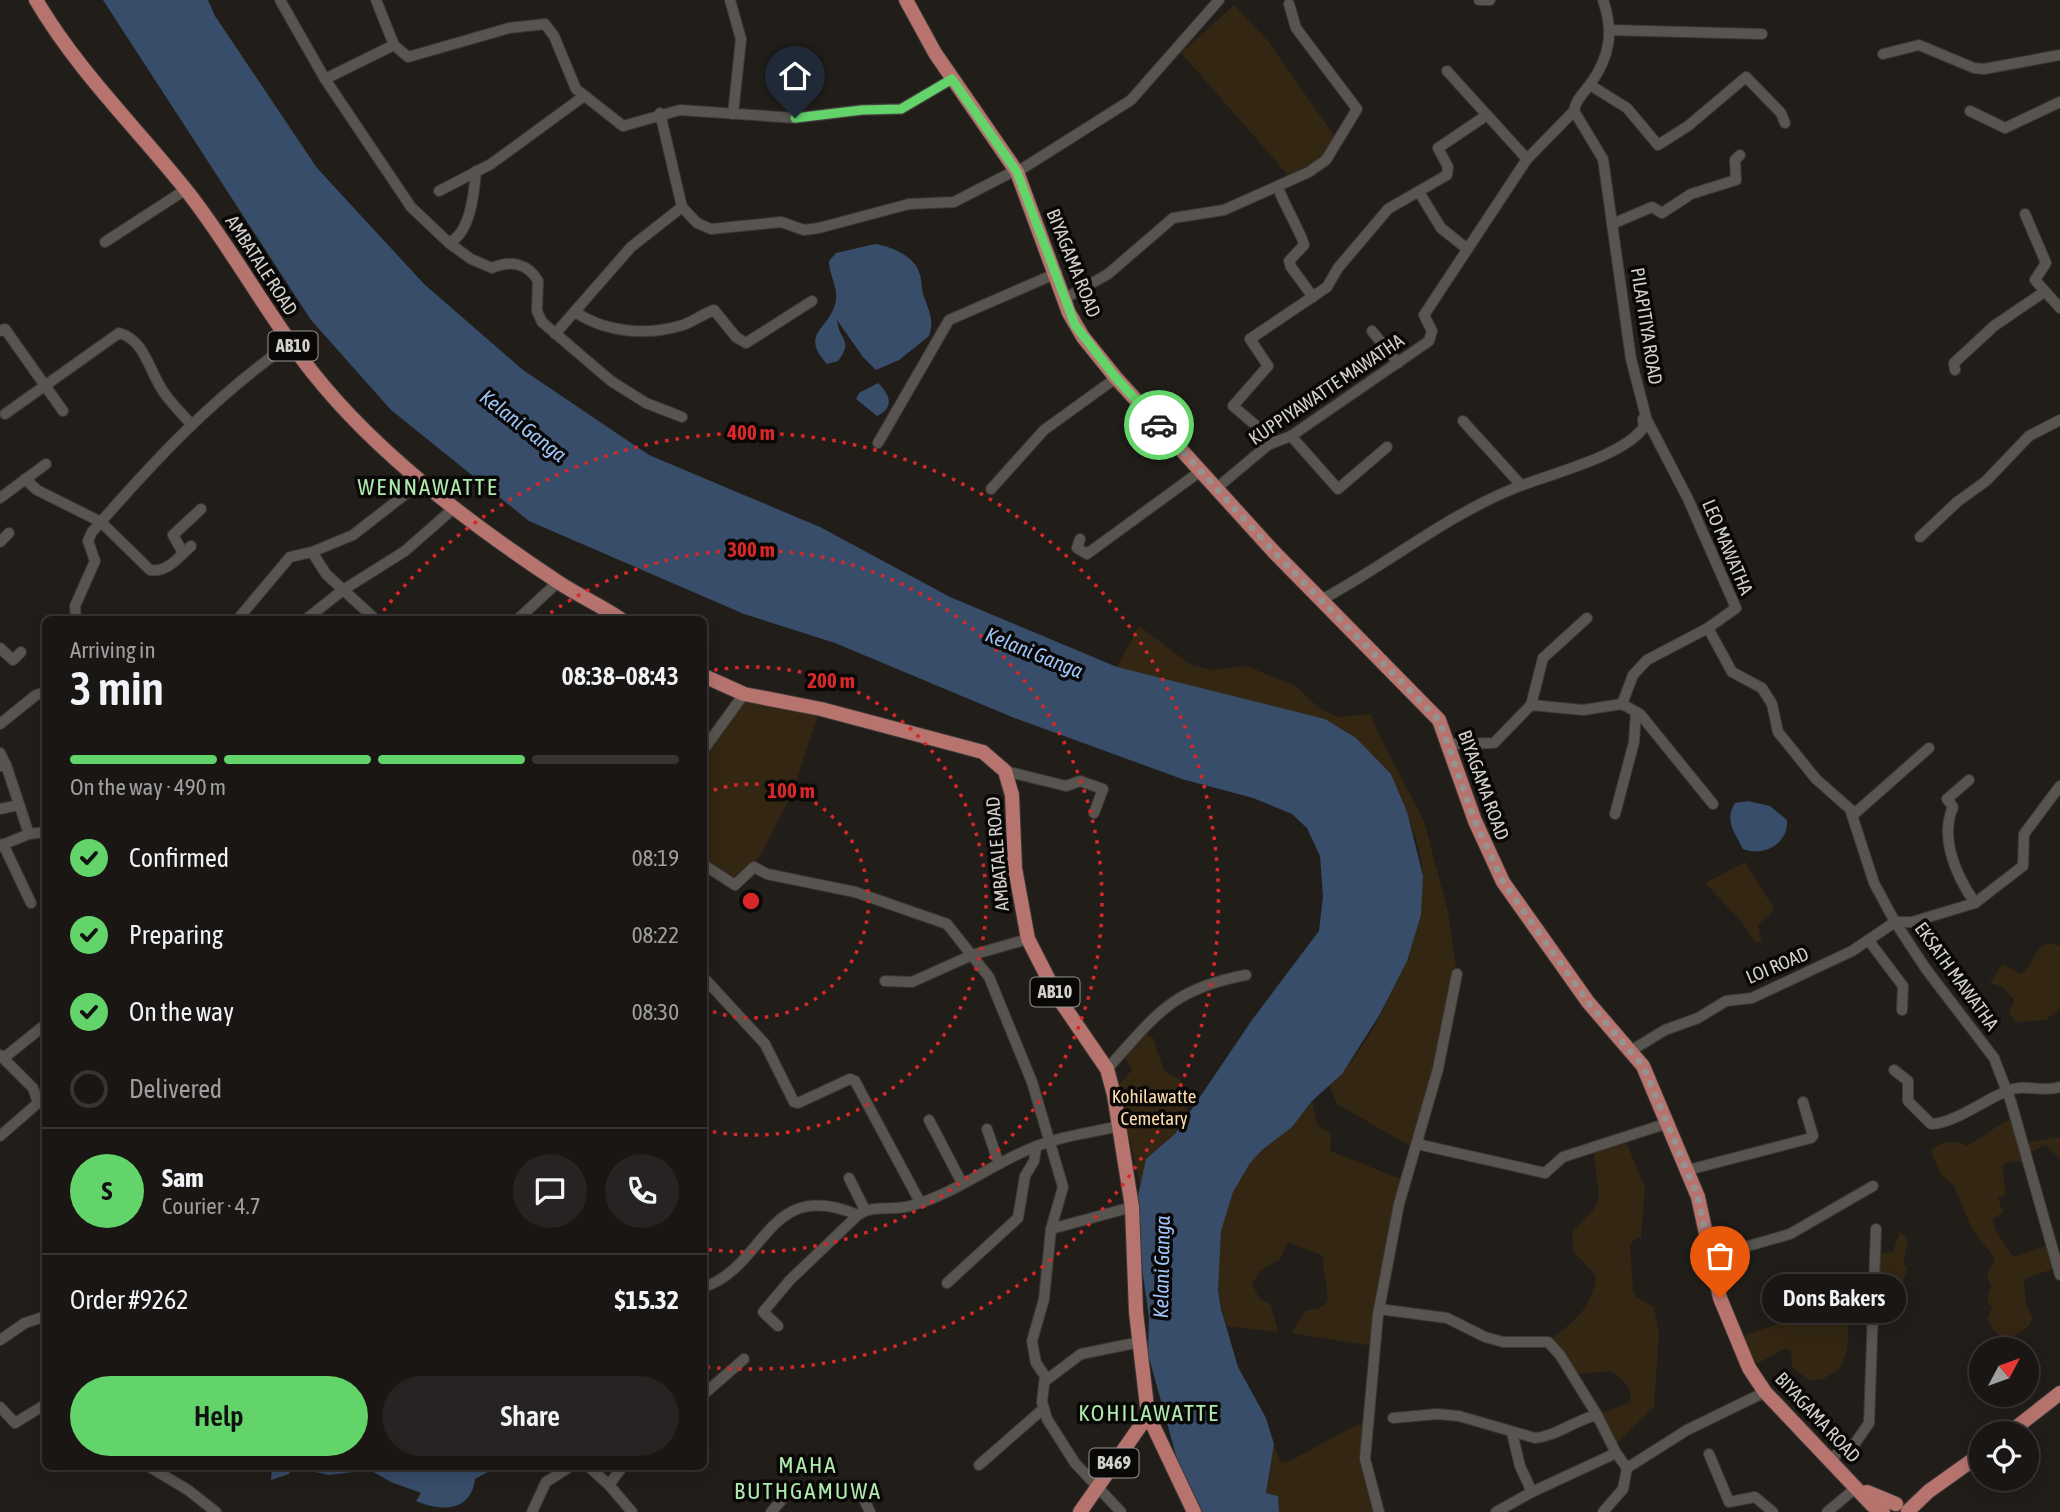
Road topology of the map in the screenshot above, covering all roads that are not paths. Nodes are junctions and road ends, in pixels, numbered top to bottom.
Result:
1 (36, 0) edge
2 (281, 0) edge
3 (376, 0) edge
4 (730, 0) edge
5 (906, 0) edge
6 (1219, 0) edge
7 (1479, 0) edge
8 (1490, 0) edge
9 (1603, 0) edge
10 (1289, 4) dead end
11 (1609, 30) junction
12 (1762, 34) dead end
13 (394, 45) junction
14 (1883, 54) dead end
15 (2060, 55) edge
16 (1447, 71) dead end
17 (325, 79) junction
18 (952, 79) junction
19 (1590, 85) junction
20 (584, 96) junction
21 (2060, 102) edge
22 (1574, 111) junction
23 (1970, 111) dead end
24 (660, 113) junction
25 (733, 114) junction
26 (1487, 114) junction
27 (1785, 123) dead end
28 (1740, 155) dead end
29 (1527, 159) junction
30 (476, 171) junction
31 (1016, 171) junction
32 (1278, 188) junction
33 (186, 190) junction
34 (439, 191) dead end
35 (1419, 192) junction
36 (682, 207) junction
37 (2025, 214) dead end
38 (1612, 224) junction
39 (105, 242) dead end
40 (449, 243) junction
41 (1466, 248) junction
42 (1057, 273) junction
43 (2044, 292) junction
44 (1313, 297) junction
45 (1064, 299) junction
46 (812, 301) dead end
47 (2060, 309) edge
48 (575, 312) junction
49 (0, 331) edge
50 (1372, 331) dead end
51 (555, 334) junction
52 (291, 343) junction
53 (1398, 363) junction
54 (1955, 370) dead end
55 (1116, 378) junction
56 (44, 386) junction
57 (63, 411) dead end
58 (5, 414) dead end
59 (682, 417) dead end
60 (1643, 419) junction
61 (2060, 420) edge
62 (1462, 421) dead end
63 (191, 424) junction
64 (1291, 436) junction
65 (1274, 441) junction
66 (878, 443) dead end
67 (1387, 447) dead end
68 (46, 464) dead end
69 (1202, 470) junction
70 (25, 479) junction
71 (421, 482) junction
72 (1521, 485) junction
73 (1218, 487) junction
74 (991, 489) dead end
75 (0, 498) edge
76 (454, 508) junction
77 (201, 509) dead end
78 (101, 522) junction
79 (9, 533) dead end
80 (1920, 537) dead end
81 (1080, 539) dead end
82 (0, 542) edge
83 (312, 552) junction
84 (558, 582) junction
85 (343, 590) junction
86 (1321, 600) junction
87 (76, 616) edge
88 (240, 616) edge
89 (310, 616) edge
90 (372, 616) edge
91 (521, 616) edge
92 (615, 616) edge
93 (1587, 618) dead end
94 (1708, 628) junction
95 (0, 648) edge
96 (21, 652) dead end
97 (707, 677) edge
98 (42, 693) edge
99 (744, 694) junction
100 (1622, 704) junction
101 (1531, 705) junction
102 (1636, 712) junction
103 (0, 724) edge
104 (1449, 744) junction
105 (707, 745) edge
106 (1929, 748) dead end
107 (0, 753) edge
108 (3, 766) edge
109 (1005, 771) junction
110 (1969, 780) dead end
111 (2057, 793) edge
112 (1713, 804) dead end
113 (19, 805) junction
114 (0, 809) edge
115 (1094, 813) dead end
116 (1615, 814) dead end
117 (1853, 815) junction
118 (42, 832) edge
119 (29, 834) junction
120 (2, 845) edge
121 (707, 867) edge
122 (31, 903) dead end
123 (1975, 903) junction
124 (1895, 922) junction
125 (1028, 939) junction
126 (1870, 941) junction
127 (972, 955) junction
128 (1457, 974) dead end
129 (1246, 975) dead end
130 (707, 981) edge
131 (885, 981) dead end
132 (1902, 1010) dead end
133 (42, 1027) edge
134 (1632, 1050) junction
135 (2, 1056) edge
136 (1107, 1069) junction
137 (1894, 1070) dead end
138 (2060, 1087) edge
139 (2006, 1091) junction
140 (1802, 1102) dead end
141 (929, 1120) dead end
142 (1665, 1124) junction
143 (1120, 1126) junction
144 (987, 1129) dead end
145 (0, 1136) edge
146 (1051, 1141) junction
147 (1416, 1144) junction
148 (1036, 1149) junction
149 (999, 1164) junction
150 (1688, 1170) junction
151 (849, 1178) dead end
152 (962, 1183) junction
153 (1873, 1186) dead end
154 (920, 1202) junction
155 (1132, 1207) junction
156 (861, 1212) junction
157 (1051, 1229) junction
158 (1877, 1229) dead end
159 (1710, 1257) junction
160 (2060, 1275) edge
161 (947, 1283) dead end
162 (707, 1286) edge
163 (1379, 1309) junction
164 (42, 1317) edge
165 (778, 1326) dead end
166 (0, 1340) edge
167 (1140, 1342) junction
168 (744, 1359) dead end
169 (1045, 1381) junction
170 (707, 1391) edge
171 (1765, 1392) junction
172 (2060, 1393) edge
173 (42, 1406) edge
174 (0, 1407) edge
175 (1043, 1409) junction
176 (1149, 1415) junction
177 (1597, 1415) junction
178 (1393, 1418) dead end
179 (2024, 1421) edge
180 (1512, 1433) junction
181 (1616, 1453) junction
182 (1709, 1454) dead end
183 (1829, 1459) junction
184 (1969, 1463) edge
185 (979, 1465) dead end
186 (1627, 1468) junction
187 (155, 1470) edge
188 (592, 1470) edge
189 (620, 1470) edge
190 (551, 1471) edge
191 (609, 1485) junction
192 (1097, 1487) junction
193 (1858, 1488) junction
194 (860, 1491) dead end
195 (789, 1492) dead end
196 (1532, 1492) junction
197 (1890, 1509) edge
198 (774, 1511) edge
199 (216, 1512) edge
200 (532, 1512) edge
201 (632, 1512) edge
202 (870, 1512) edge
203 (1080, 1512) edge
204 (1121, 1512) edge
205 (1194, 1512) edge
206 (1379, 1512) edge
207 (1496, 1512) edge
208 (1603, 1512) edge
209 (1773, 1512) edge
210 (1827, 1512) edge

1 - 33 main road, AMBATALE ROAD / AB10
2 - 17 street
3 - 13 street
4 - 25 street
5 - 18 main road, BIYAGAMA ROAD
6 - 31 street
7 - 8 street
9 - 11 street
10 - 32 street
11 - 12 street
11 - 19 street
13 - 17 street
13 - 20 street
14 - 15 street
16 - 26 street
17 - 40 street
18 - 25 street
18 - 31 main road, BIYAGAMA ROAD
19 - 22 street
19 - 27 street
20 - 24 street
20 - 30 street
21 - 23 street
22 - 29 street, KUPPIYAWATTE MAWATHA
22 - 38 street, PILAPITIYA ROAD
24 - 25 street
24 - 36 street
26 - 29 street
26 - 35 street
28 - 38 street
29 - 41 street, KUPPIYAWATTE MAWATHA
30 - 34 street
30 - 40 street
31 - 36 street
31 - 42 main road, BIYAGAMA ROAD
32 - 44 street
32 - 45 street
33 - 39 street
33 - 52 main road, AMBATALE ROAD / AB10
35 - 41 street
35 - 44 street
36 - 48 street
37 - 43 street
38 - 60 street, PILAPITIYA ROAD
40 - 51 street
41 - 53 street, KUPPIYAWATTE MAWATHA
42 - 45 main road, BIYAGAMA ROAD
42 - 66 street
43 - 47 street
43 - 54 street
44 - 65 street
45 - 55 main road, BIYAGAMA ROAD
46 - 48 street
48 - 51 street
49 - 56 street
50 - 53 street
51 - 59 street
52 - 63 street
52 - 71 main road, AMBATALE ROAD / AB10
53 - 64 street, KUPPIYAWATTE MAWATHA
55 - 69 main road, BIYAGAMA ROAD
55 - 74 street
56 - 57 street
56 - 58 street
56 - 63 street
60 - 72 street
60 - 94 street, LEO MAWATHA
61 - 80 street
62 - 72 street
63 - 78 street
64 - 65 street, KUPPIYAWATTE MAWATHA
64 - 67 street
65 - 73 street, KUPPIYAWATTE MAWATHA
68 - 70 street
69 - 73 main road, BIYAGAMA ROAD
69 - 81 street
70 - 75 street
70 - 78 street
71 - 76 main road, AMBATALE ROAD / AB10
71 - 83 street
72 - 86 street
73 - 86 main road, BIYAGAMA ROAD
76 - 84 main road, AMBATALE ROAD / AB10
76 - 85 street
77 - 78 street
78 - 87 street
79 - 82 street
83 - 85 street
83 - 88 street
84 - 91 street
84 - 92 main road, AMBATALE ROAD / AB10
85 - 89 street
85 - 90 street
86 - 104 main road, BIYAGAMA ROAD
93 - 101 street
94 - 100 street, LEO MAWATHA
94 - 117 street, EKSATH MAWATHA
95 - 96 street
97 - 99 main road, AMBATALE ROAD
98 - 103 street
99 - 105 street
99 - 109 main road, AMBATALE ROAD
100 - 101 street
100 - 102 street
101 - 104 street
102 - 112 street
102 - 116 street
104 - 134 main road, BIYAGAMA ROAD
106 - 117 street
107 - 108 street
108 - 113 street
109 - 115 street
109 - 125 main road, AMBATALE ROAD / AB10
110 - 123 street
111 - 123 street
113 - 114 street
113 - 119 street
117 - 124 street, EKSATH MAWATHA
118 - 119 street
119 - 120 street
120 - 122 street
121 - 127 street
123 - 124 street
124 - 126 street, LOI ROAD
124 - 139 street, EKSATH MAWATHA
125 - 127 street
125 - 136 main road, AMBATALE ROAD / AB10
126 - 132 street
126 - 134 street, LOI ROAD
127 - 131 street
127 - 146 street
128 - 147 street
129 - 136 street
130 - 154 street
133 - 135 street
134 - 142 main road, BIYAGAMA ROAD
135 - 145 street
136 - 143 main road, AMBATALE ROAD / AB10
137 - 139 street
138 - 139 street
139 - 160 street, EKSATH MAWATHA
140 - 150 street
141 - 152 street
142 - 147 street
142 - 150 main road, BIYAGAMA ROAD
143 - 146 street
143 - 155 main road, AMBATALE ROAD / AB10
144 - 149 street
146 - 148 street
146 - 157 street
147 - 163 street
148 - 149 street
148 - 161 street
149 - 152 street
150 - 159 main road, BIYAGAMA ROAD
151 - 156 street
152 - 154 street
153 - 159 street
154 - 156 street
155 - 157 street
155 - 167 main road, AMBATALE ROAD / AB10
156 - 162 street
156 - 165 street
157 - 169 street
158 - 183 street
159 - 171 main road, BIYAGAMA ROAD
163 - 177 street
163 - 206 street
164 - 166 street
167 - 169 street
167 - 176 main road, AMBATALE ROAD / AB10
168 - 170 street
169 - 175 street
171 - 183 main road, BIYAGAMA ROAD
171 - 186 street
172 - 179 main road
173 - 174 street
175 - 185 street
175 - 192 street
176 - 192 main road, B469
176 - 205 main road, AMBATALE ROAD / AB10
177 - 180 street
177 - 181 street
178 - 180 street
180 - 196 street
181 - 186 street
181 - 196 street
182 - 209 street
183 - 193 main road, BIYAGAMA ROAD
184 - 197 main road
186 - 208 street
187 - 199 street
188 - 191 street
189 - 191 street
190 - 200 street
191 - 201 street
192 - 203 main road, B469
192 - 204 street
193 - 197 main road, BIYAGAMA ROAD
193 - 197 main road, BIYAGAMA ROAD
193 - 210 street
194 - 202 street
195 - 198 street
196 - 207 street

